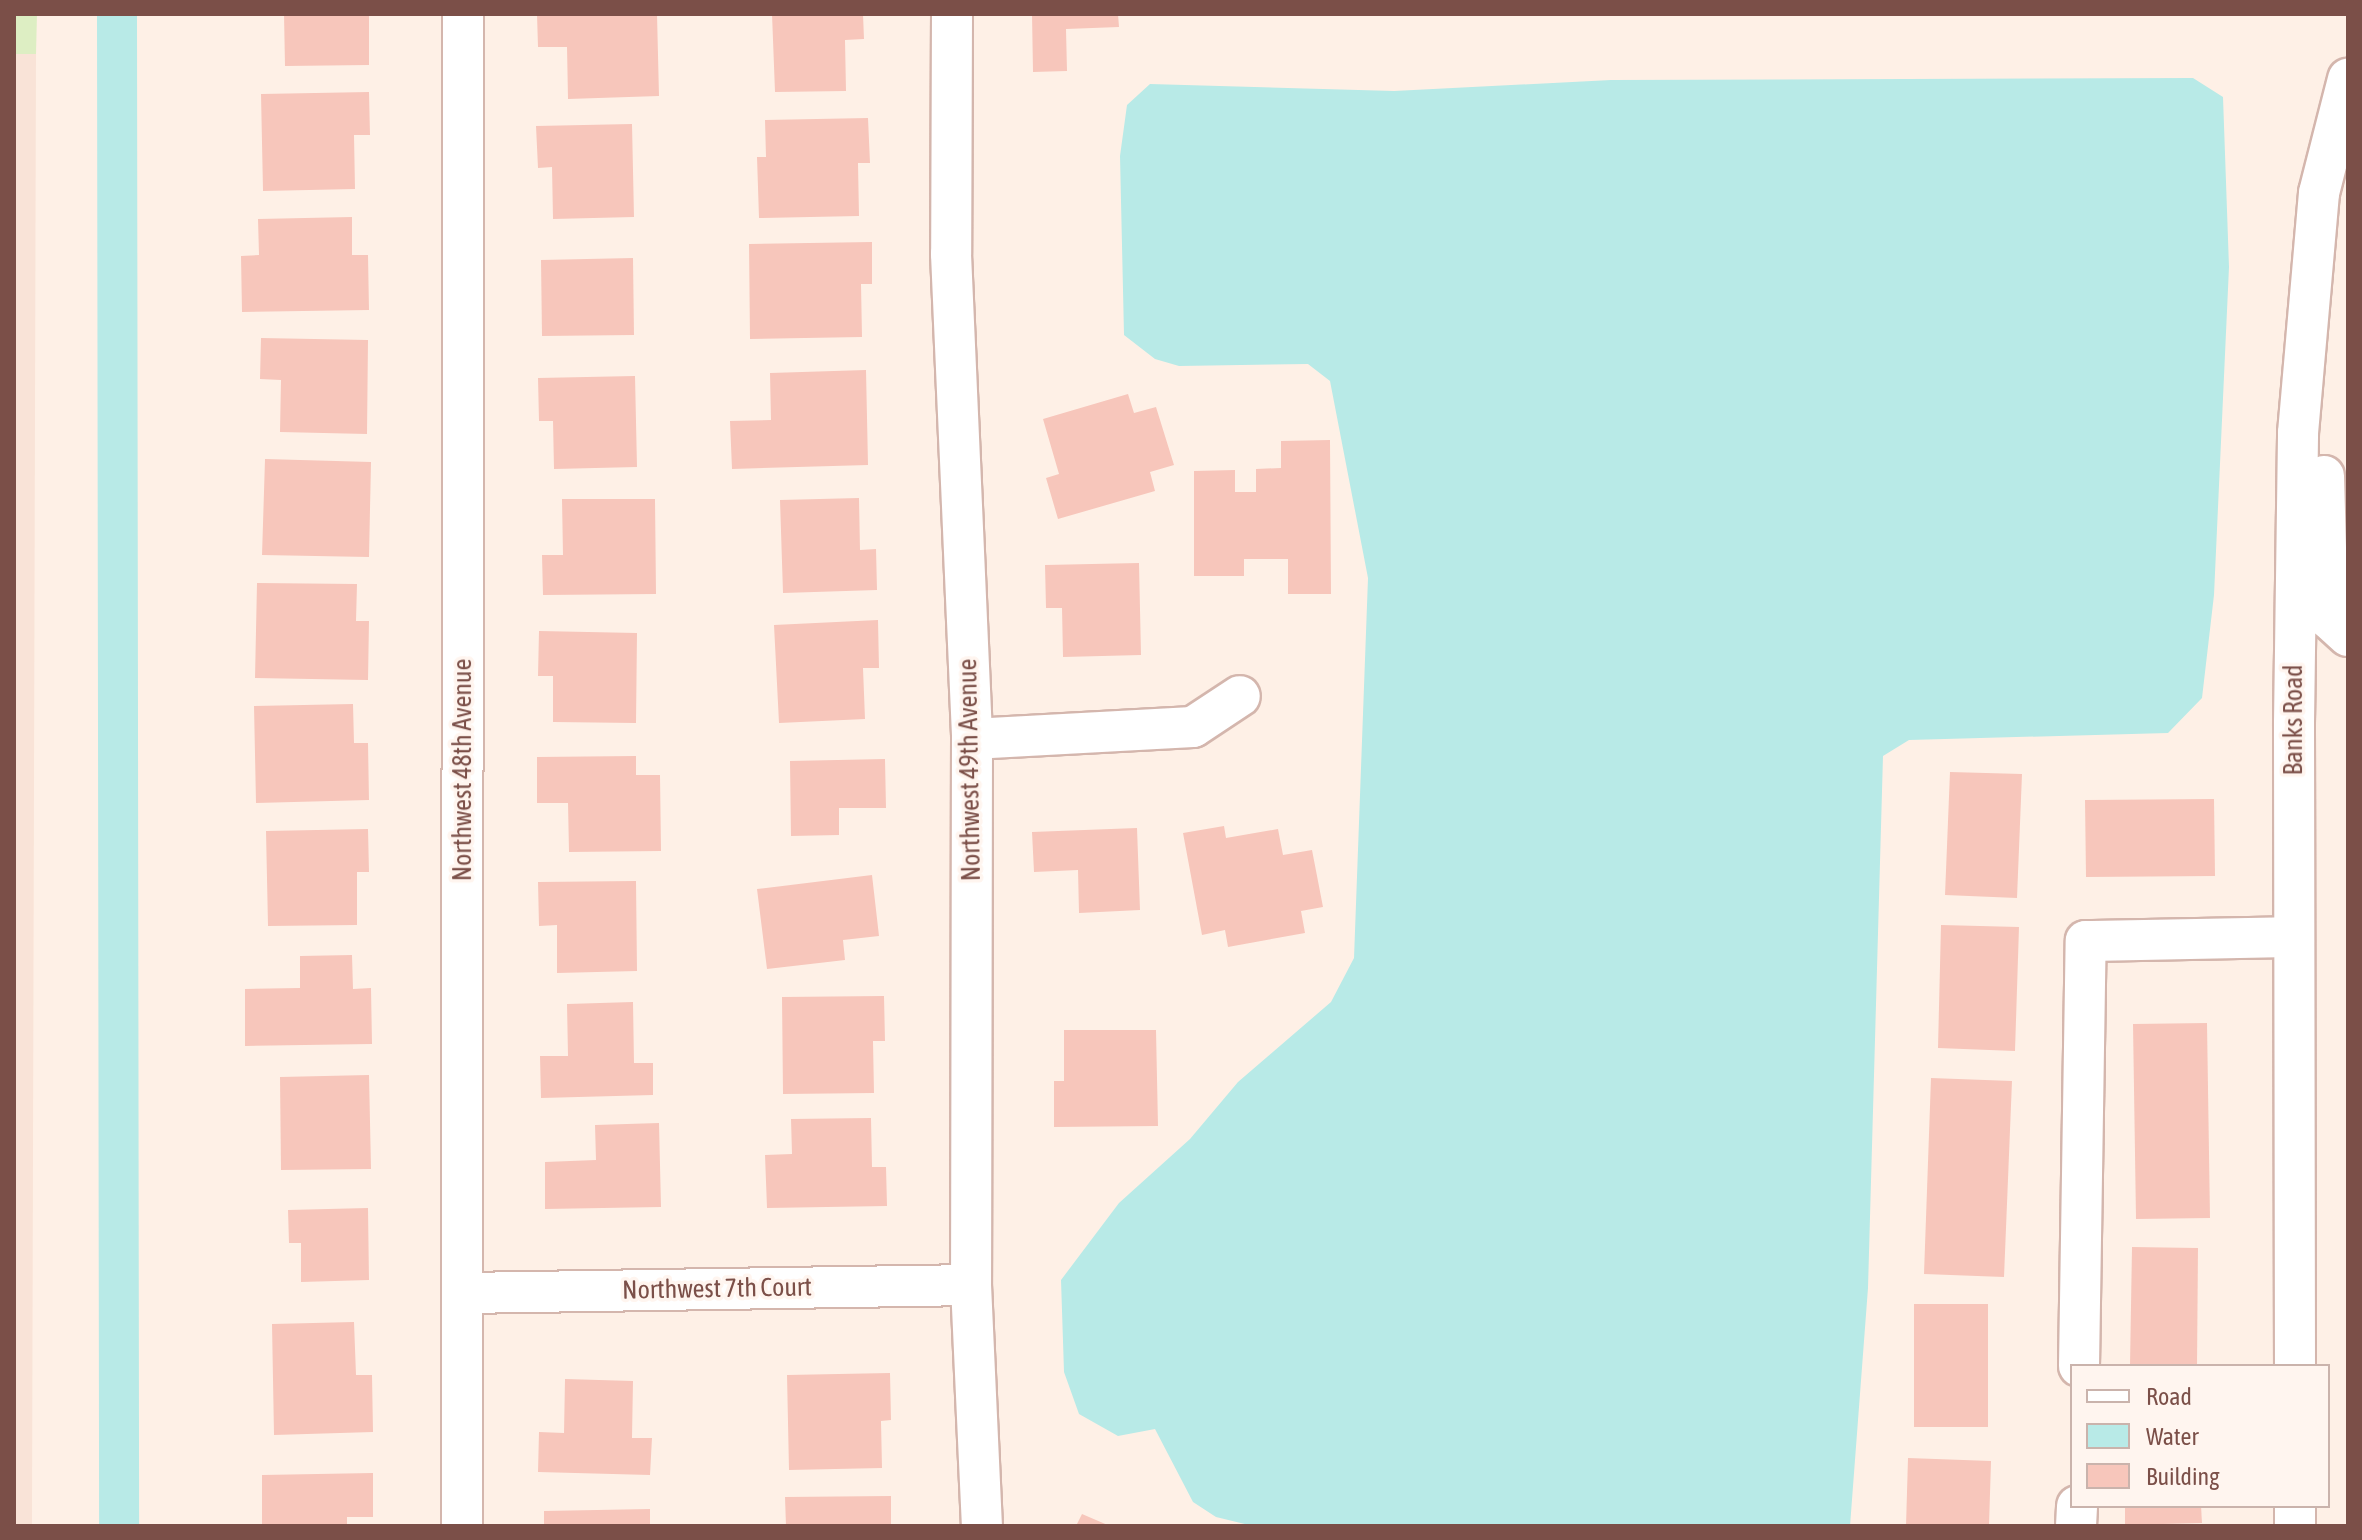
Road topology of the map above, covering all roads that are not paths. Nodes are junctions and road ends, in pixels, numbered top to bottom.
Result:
1 (463, 14) edge
2 (952, 14) edge
3 (2348, 79) edge
4 (2314, 246) junction
5 (2348, 636) edge
6 (1240, 696) dead end
7 (972, 739) junction
8 (2294, 937) junction
9 (971, 1285) junction
10 (464, 1293) junction
11 (2079, 1364) edge
12 (2295, 1364) edge
13 (462, 1526) edge
14 (982, 1526) edge

1 - 10 street, Northwest 48th Avenue
2 - 7 street, Northwest 49th Avenue
3 - 4 street, Banks Road
4 - 5 street
4 - 8 street, Banks Road
6 - 7 street
7 - 9 street, Northwest 49th Avenue
8 - 11 street
8 - 12 street, Banks Road
9 - 10 street, Northwest 7th Court
9 - 14 street, Northwest 49th Avenue
10 - 13 street, Northwest 48th Avenue

